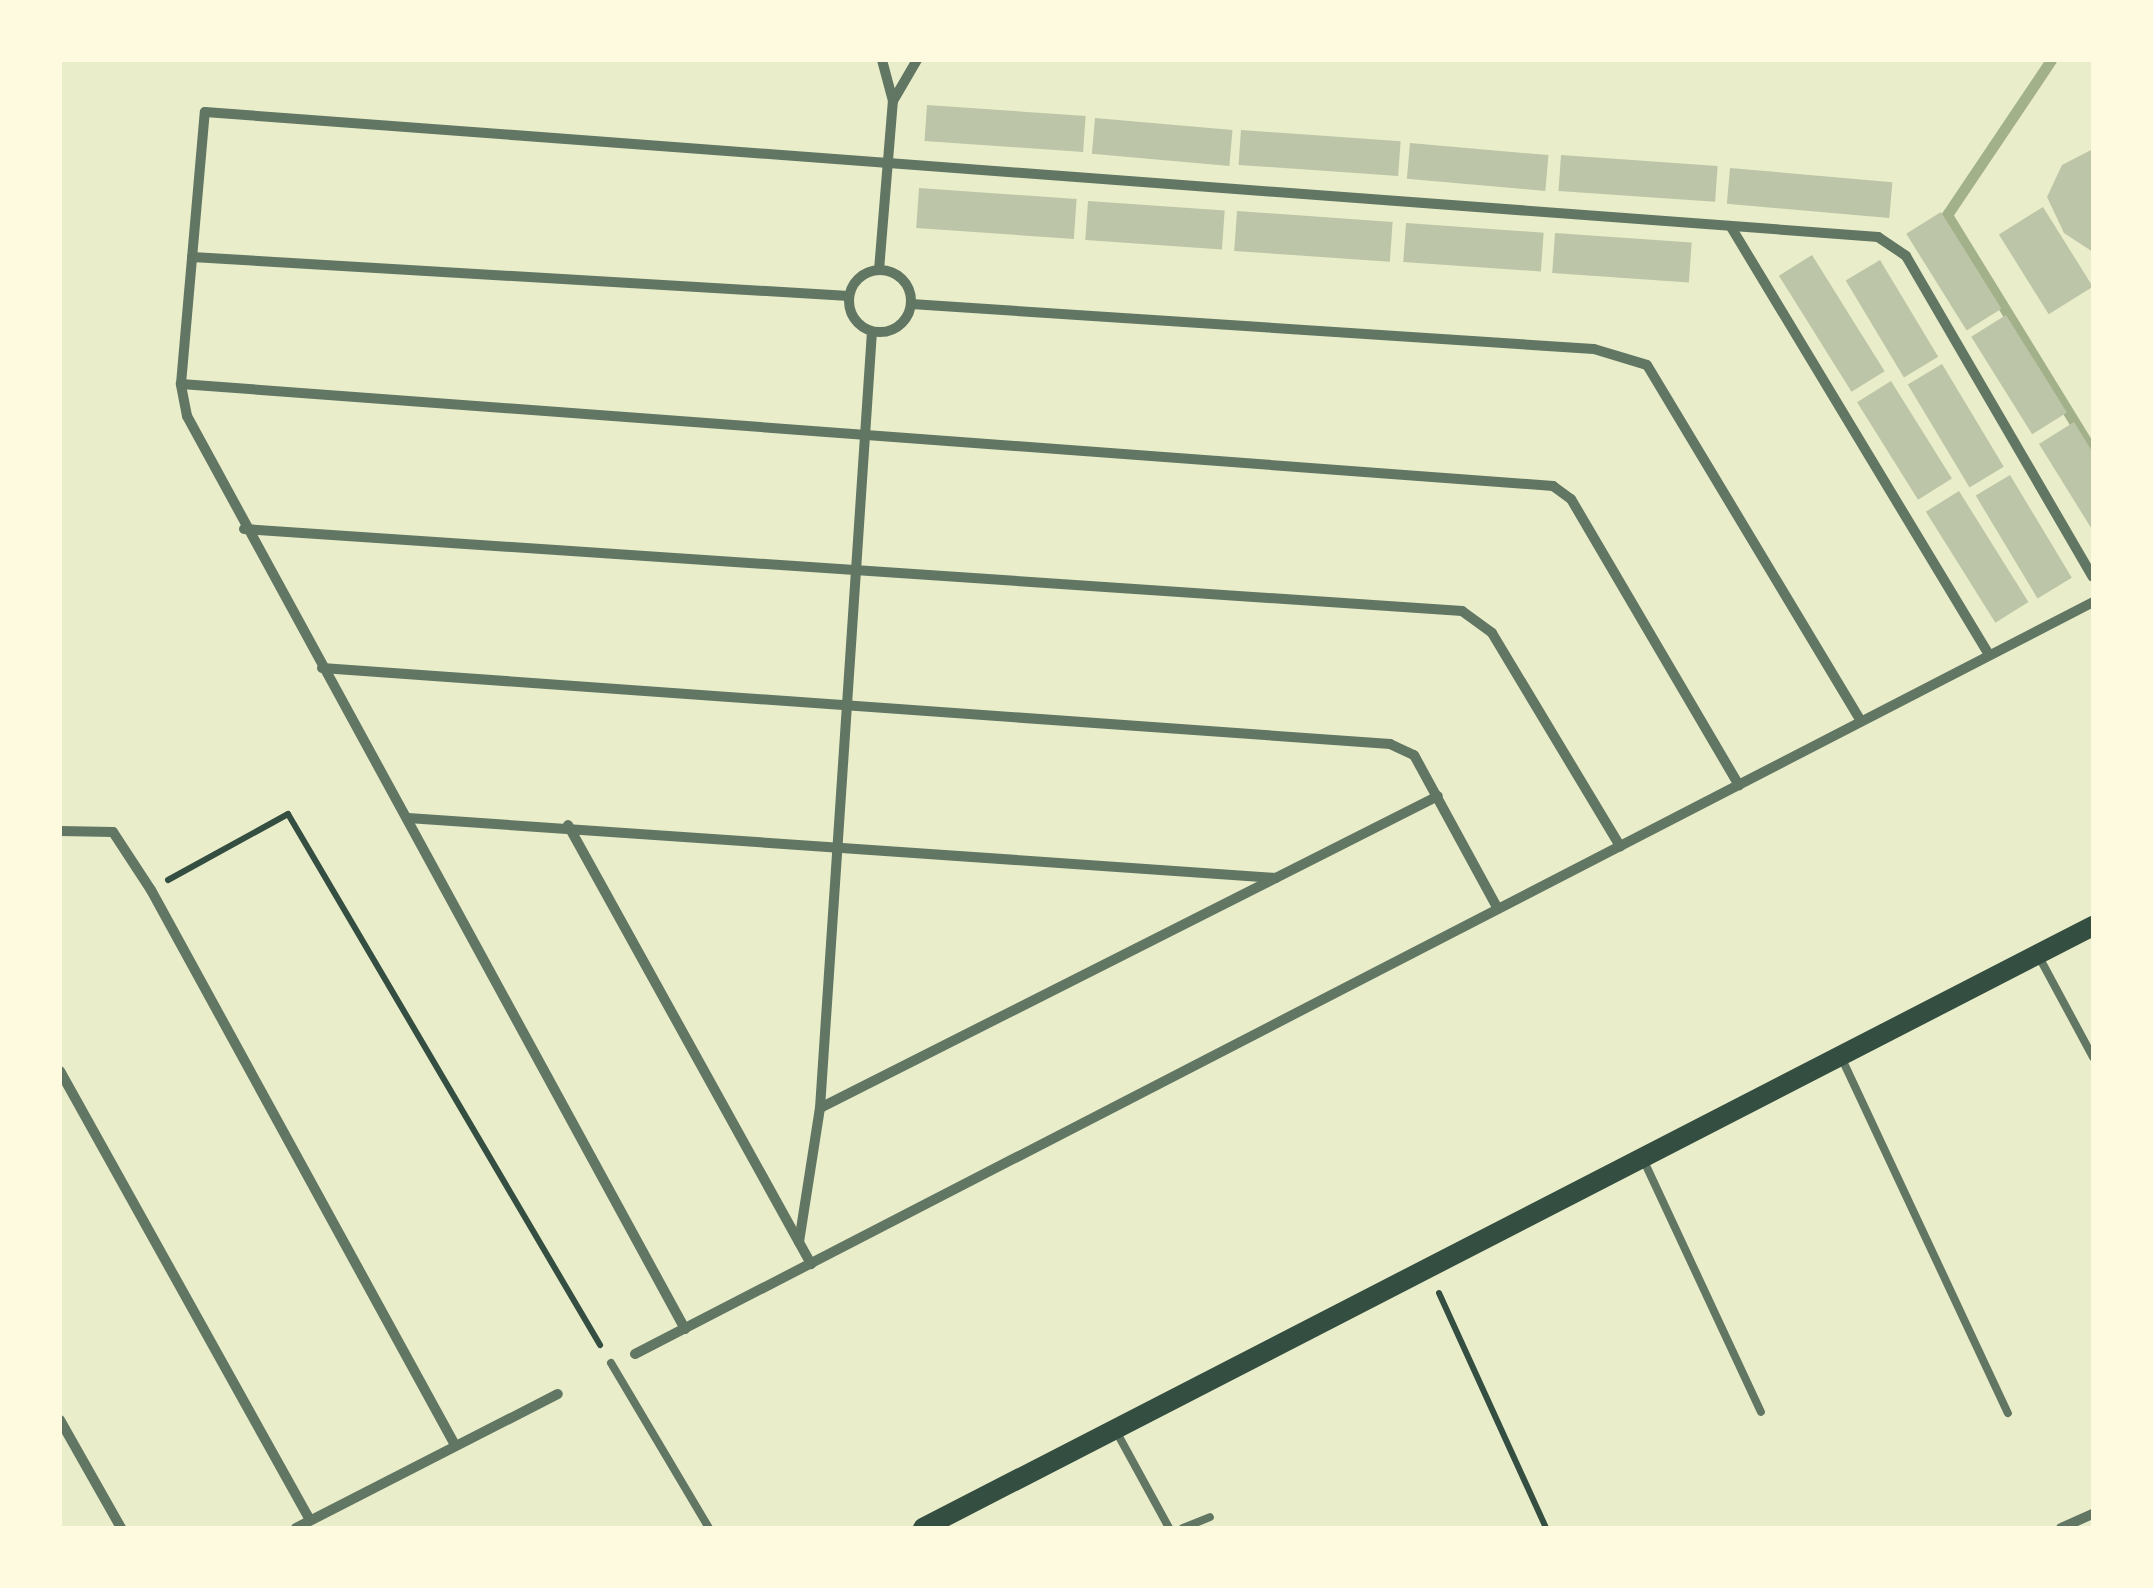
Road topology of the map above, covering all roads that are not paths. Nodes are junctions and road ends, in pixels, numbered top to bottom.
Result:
1 (882, 60) edge
2 (916, 60) edge
3 (893, 100) junction
4 (889, 168) junction
5 (1731, 227) junction
6 (192, 257) junction
7 (878, 270) junction
8 (849, 296) junction
9 (911, 304) junction
10 (872, 332) junction
11 (181, 384) junction
12 (862, 436) junction
13 (244, 529) junction
14 (857, 570) junction
15 (2093, 576) edge
16 (2093, 602) edge
17 (1989, 655) junction
18 (322, 668) junction
19 (848, 705) junction
20 (1861, 721) junction
21 (1739, 784) junction
22 (1438, 796) junction
23 (408, 818) junction
24 (568, 825) junction
25 (60, 831) edge
26 (1620, 846) junction
27 (837, 850) junction
28 (1276, 878) junction
29 (1498, 909) junction
30 (2093, 926) edge
31 (2038, 955) junction
32 (2093, 1056) edge
33 (1841, 1057) junction
34 (60, 1071) edge
35 (820, 1108) junction
36 (1642, 1159) junction
37 (799, 1242) junction
38 (811, 1264) junction
39 (684, 1329) junction
40 (635, 1354) dead end
41 (611, 1363) road end
42 (558, 1394) dead end
43 (1761, 1412) dead end
44 (2008, 1412) dead end
45 (60, 1420) edge
46 (1114, 1429) junction
47 (455, 1444) junction
48 (2093, 1514) edge
49 (1210, 1517) dead end
50 (310, 1520) junction
51 (121, 1528) edge
52 (296, 1528) edge
53 (709, 1528) edge
54 (923, 1528) edge
55 (1168, 1528) edge
56 (1183, 1528) edge
57 (2061, 1528) edge

1 - 3 street
2 - 3 street
3 - 4 street
4 - 5 street
4 - 6 street
4 - 7 street
5 - 15 street
5 - 17 street
6 - 8 street
6 - 11 street
7 - 8 street
7 - 9 street
8 - 10 street
9 - 10 street
9 - 20 street
10 - 12 street
11 - 12 street
11 - 13 street
12 - 14 street
12 - 21 street
13 - 14 street
13 - 18 street
14 - 19 street
14 - 26 street
16 - 17 street
17 - 20 street
18 - 19 street
18 - 23 street
19 - 22 street
19 - 27 street
20 - 21 street
21 - 26 street
22 - 28 street
22 - 29 street
23 - 24 street
23 - 39 street
24 - 27 street
24 - 37 street
25 - 47 street
26 - 29 street
27 - 28 street
27 - 35 street
28 - 35 street
29 - 38 street
30 - 31 main road
31 - 32 lane
31 - 33 main road
33 - 36 main road
33 - 44 lane
34 - 50 street
35 - 37 street
36 - 43 lane
36 - 46 main road
37 - 38 street
38 - 39 street
39 - 40 street
41 - 53 lane
42 - 47 street
45 - 51 street
46 - 54 main road
46 - 55 lane
47 - 50 street
48 - 57 street
49 - 56 lane
50 - 52 street

